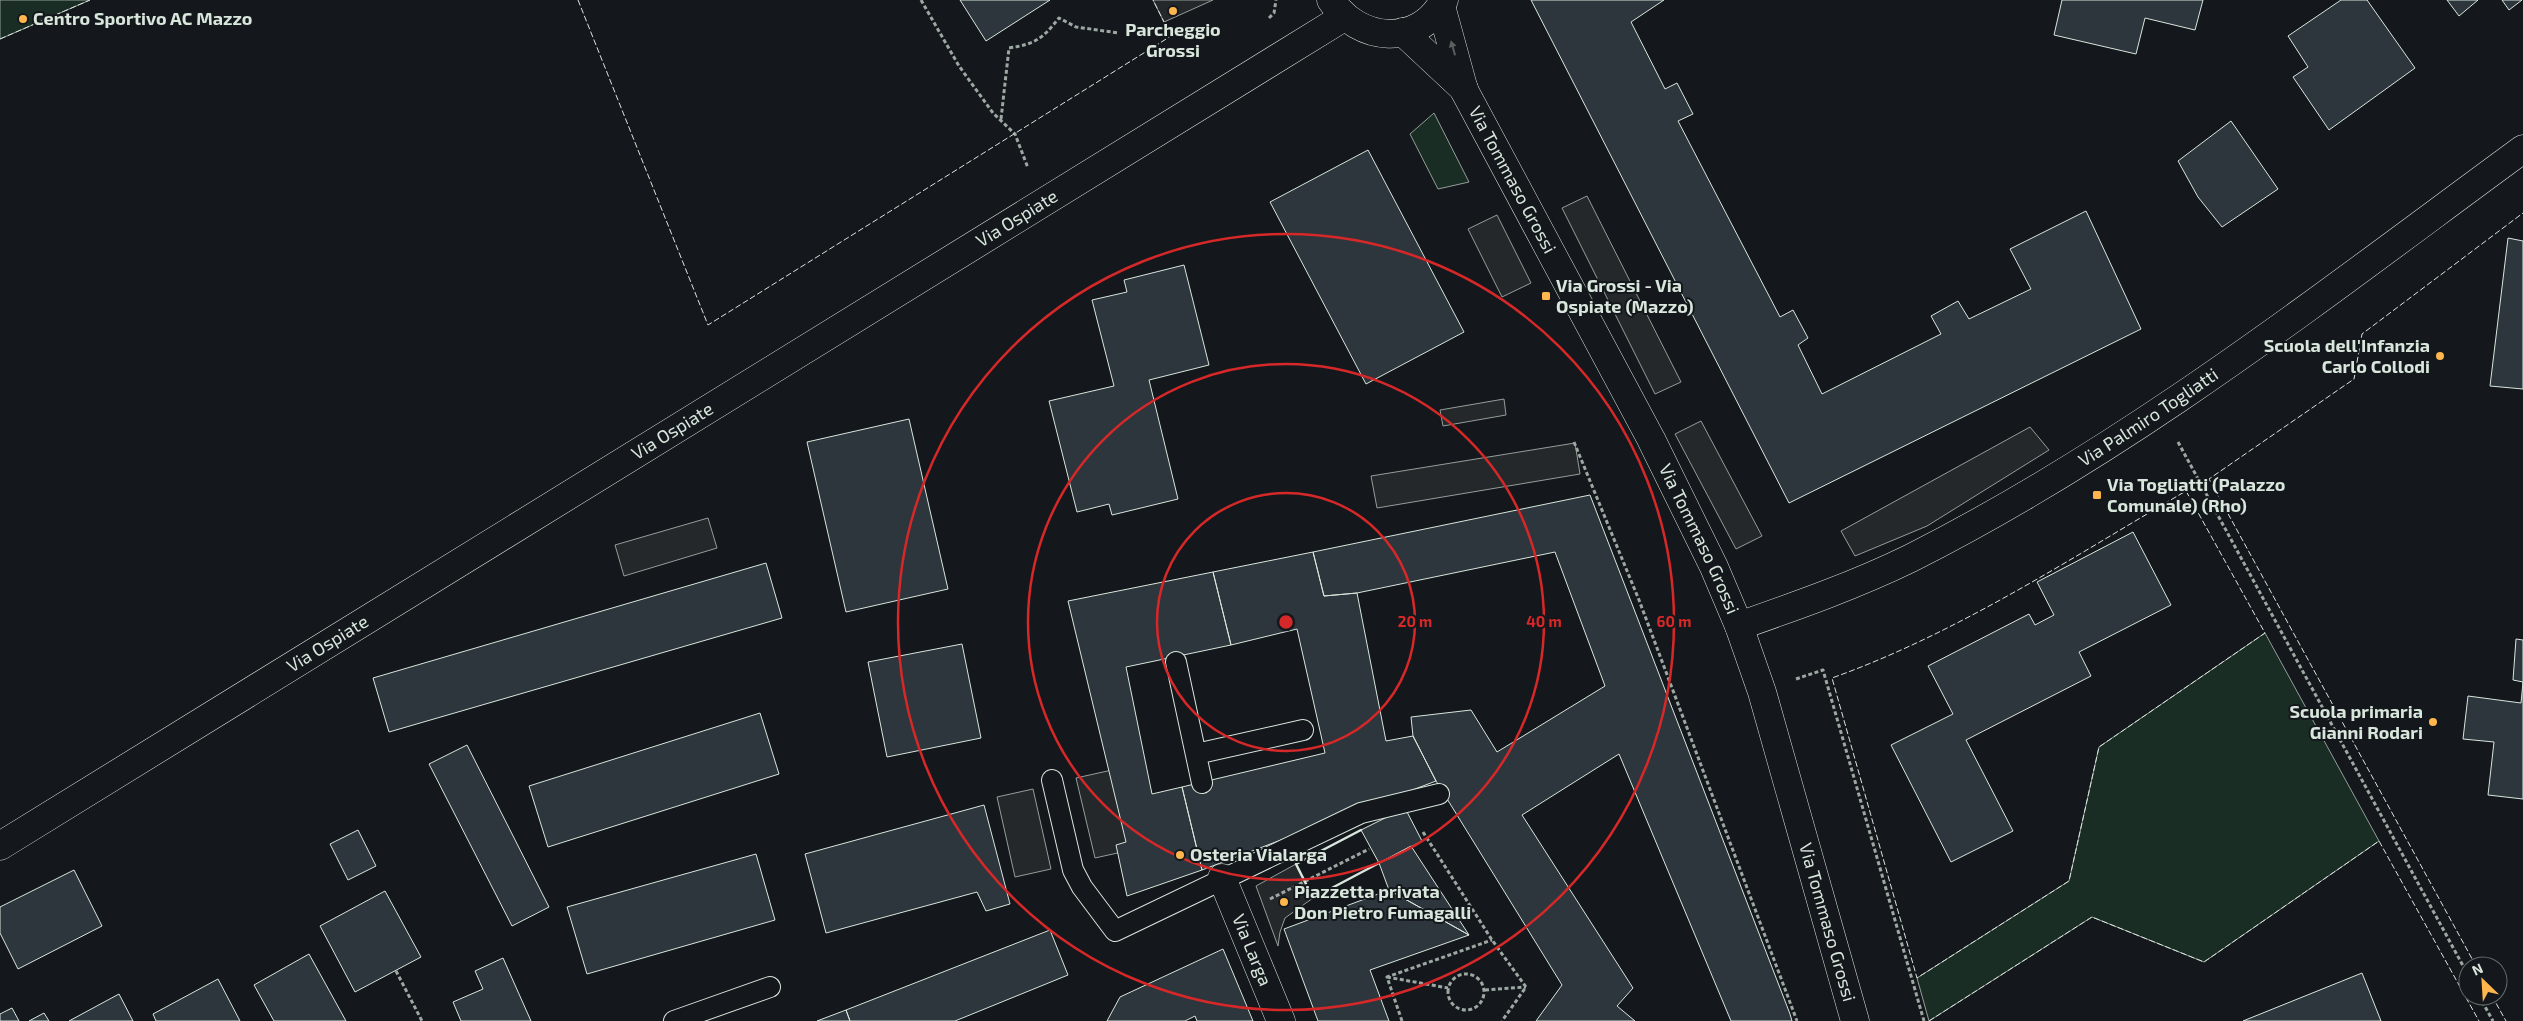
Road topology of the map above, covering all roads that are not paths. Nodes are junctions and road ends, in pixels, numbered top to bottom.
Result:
1 (1442, 3) edge
2 (1337, 9) edge
3 (1403, 32) junction
4 (1464, 90) junction
5 (2523, 149) edge
6 (1739, 626) junction
7 (1176, 662) dead end
8 (1303, 730) dead end
9 (1196, 754) junction
10 (1052, 780) dead end
11 (1202, 783) dead end
12 (1439, 794) dead end
13 (0, 846) edge
14 (1221, 871) junction
15 (770, 987) dead end
16 (674, 1021) edge
17 (1282, 1021) edge
18 (1855, 1021) edge

1 - 3 street
4 -> 1 street, Via Tommaso Grossi
2 - 3 street
2 - 13 street, Via Ospiate
3 - 4 street, Via Tommaso Grossi
4 - 6 street, Via Tommaso Grossi
5 - 6 street, Via Palmiro Togliatti
6 - 18 street, Via Tommaso Grossi
7 - 9 lane
8 - 9 lane
9 - 11 lane
10 - 14 lane
12 - 14 lane
14 - 17 street, Via Larga
15 - 16 lane

